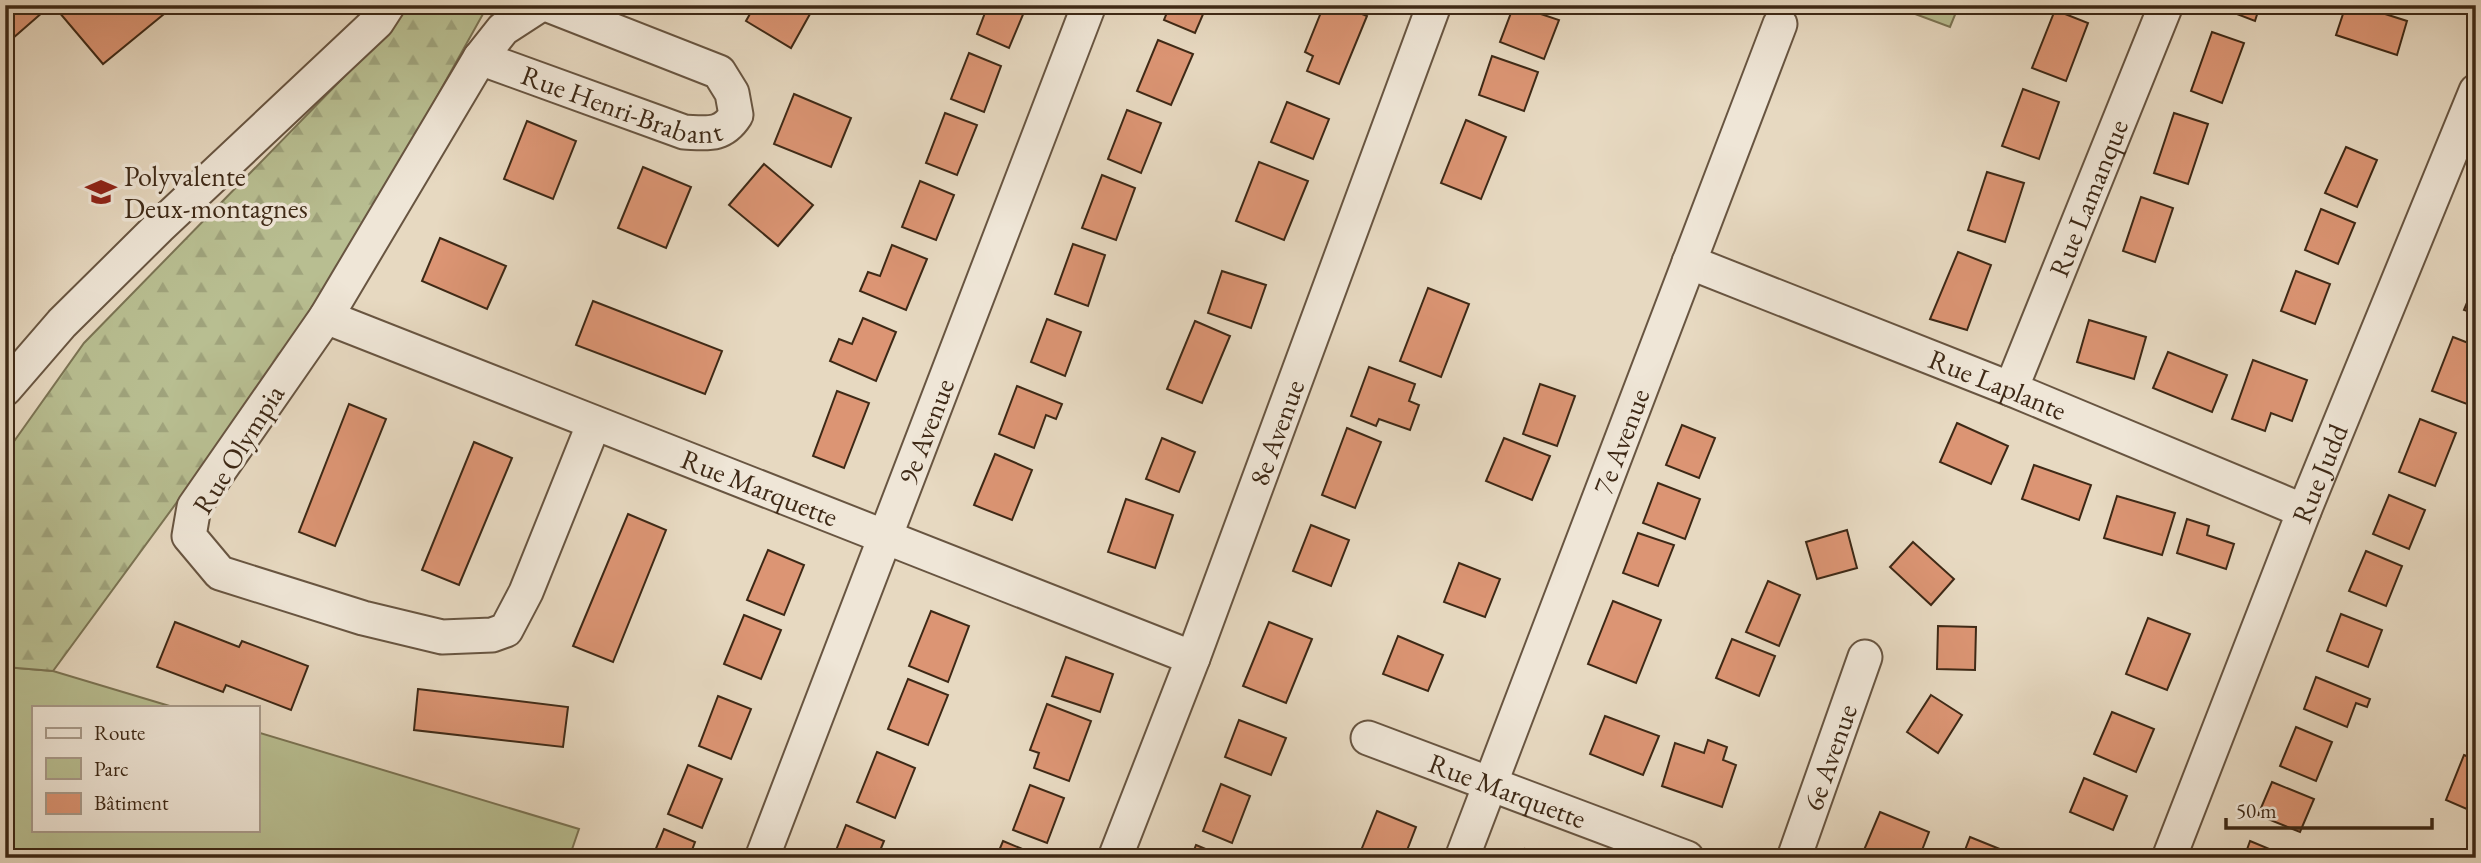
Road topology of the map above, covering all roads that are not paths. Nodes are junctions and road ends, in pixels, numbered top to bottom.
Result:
1 (388, 5) edge
2 (540, 5) edge
3 (548, 5) edge
4 (1089, 5) edge
5 (1434, 5) edge
6 (2166, 5) edge
7 (1780, 24) dead end
8 (480, 58) junction
9 (2476, 91) edge
10 (1689, 262) junction
11 (326, 317) junction
12 (5, 389) edge
13 (2011, 389) junction
14 (594, 423) junction
15 (2304, 511) junction
16 (887, 538) junction
17 (1865, 656) dead end
18 (1193, 658) junction
19 (1368, 738) dead end
20 (1490, 784) junction
21 (762, 858) edge
22 (1115, 858) edge
23 (1462, 858) edge
24 (1687, 858) edge
25 (1794, 858) edge
26 (2169, 858) edge

1 - 12 street
2 - 8 street, Rue Henri-Brabant
3 - 8 street, Rue Henri-Brabant
4 - 16 street, 9e Avenue
5 - 18 street, 8e Avenue
6 - 13 street, Rue Lamanque
7 - 10 street, 7e Avenue
8 - 11 street, Rue Olympia
9 - 15 street, Rue Judd
10 - 13 street, Rue Laplante
10 - 20 street, 7e Avenue
11 - 14 street, Rue Marquette
11 - 14 street, Rue Olympia
13 - 15 street, Rue Laplante
14 - 16 street, Rue Marquette
15 - 26 street, Rue Judd
16 - 18 street, Rue Marquette
16 - 21 street, 9e Avenue
17 - 25 street, 6e Avenue
18 - 22 street, 8e Avenue
19 - 20 street, Rue Marquette
20 - 23 street, 7e Avenue
20 - 24 street, Rue Marquette

